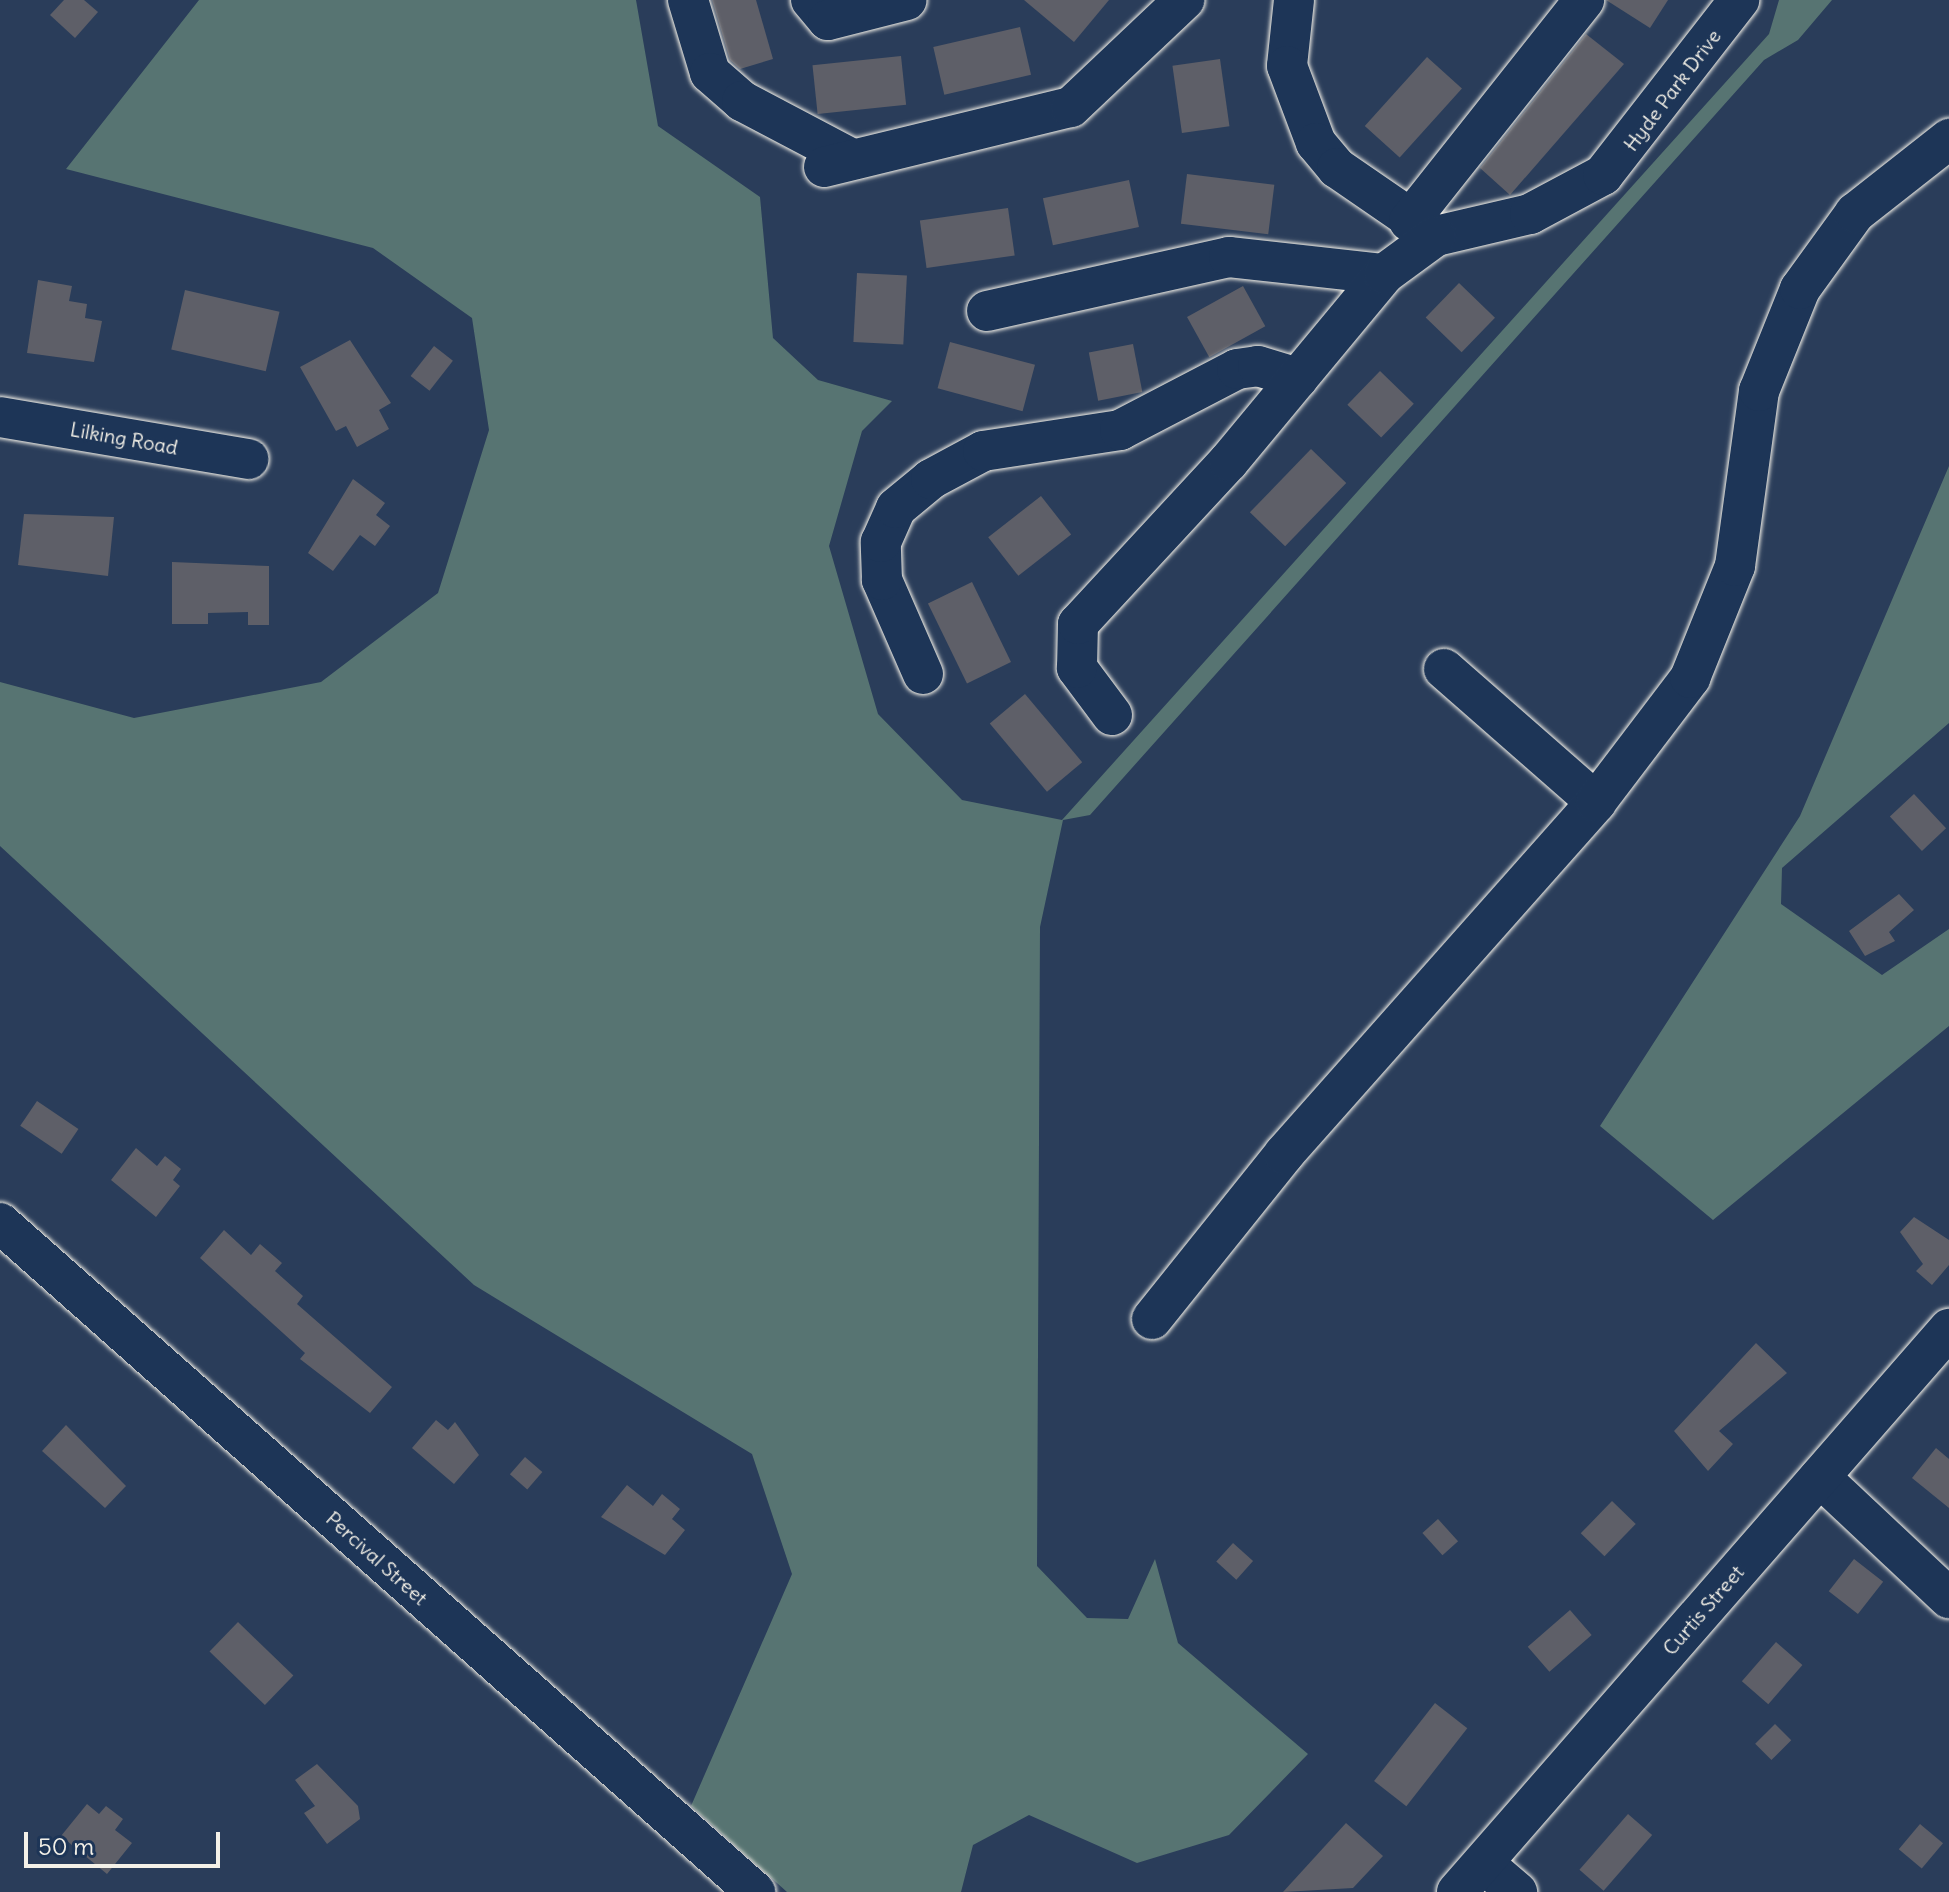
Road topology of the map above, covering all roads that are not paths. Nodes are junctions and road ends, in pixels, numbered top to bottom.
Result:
1 (688, 0) edge
2 (811, 0) edge
3 (907, 0) edge
4 (1184, 0) edge
5 (1294, 0) edge
6 (1584, 0) edge
7 (1739, 0) edge
8 (1949, 139) edge
9 (1422, 229) junction
10 (1384, 274) junction
11 (987, 311) dead end
12 (1298, 378) junction
13 (0, 417) edge
14 (248, 459) dead end
15 (1444, 669) dead end
16 (923, 674) dead end
17 (1112, 715) dead end
18 (1596, 802) junction
19 (0, 1223) edge
20 (1152, 1319) dead end
21 (1949, 1329) edge
22 (1820, 1477) junction
23 (1949, 1598) edge
24 (1470, 1878) edge
25 (755, 1892) edge
26 (1517, 1892) edge

1 - 4 street
2 - 3 street
5 - 9 street
6 - 9 street
7 - 9 street, Hyde Park Drive
8 - 18 street
9 - 10 street
10 - 11 street
10 - 12 street
12 - 16 street
12 - 17 street
13 - 14 street, Lilking Road
15 - 18 street
18 - 20 street
19 - 25 street, Percival Street
21 - 22 street, Curtis Street
22 - 23 street
22 - 24 street, Curtis Street
24 - 26 street

